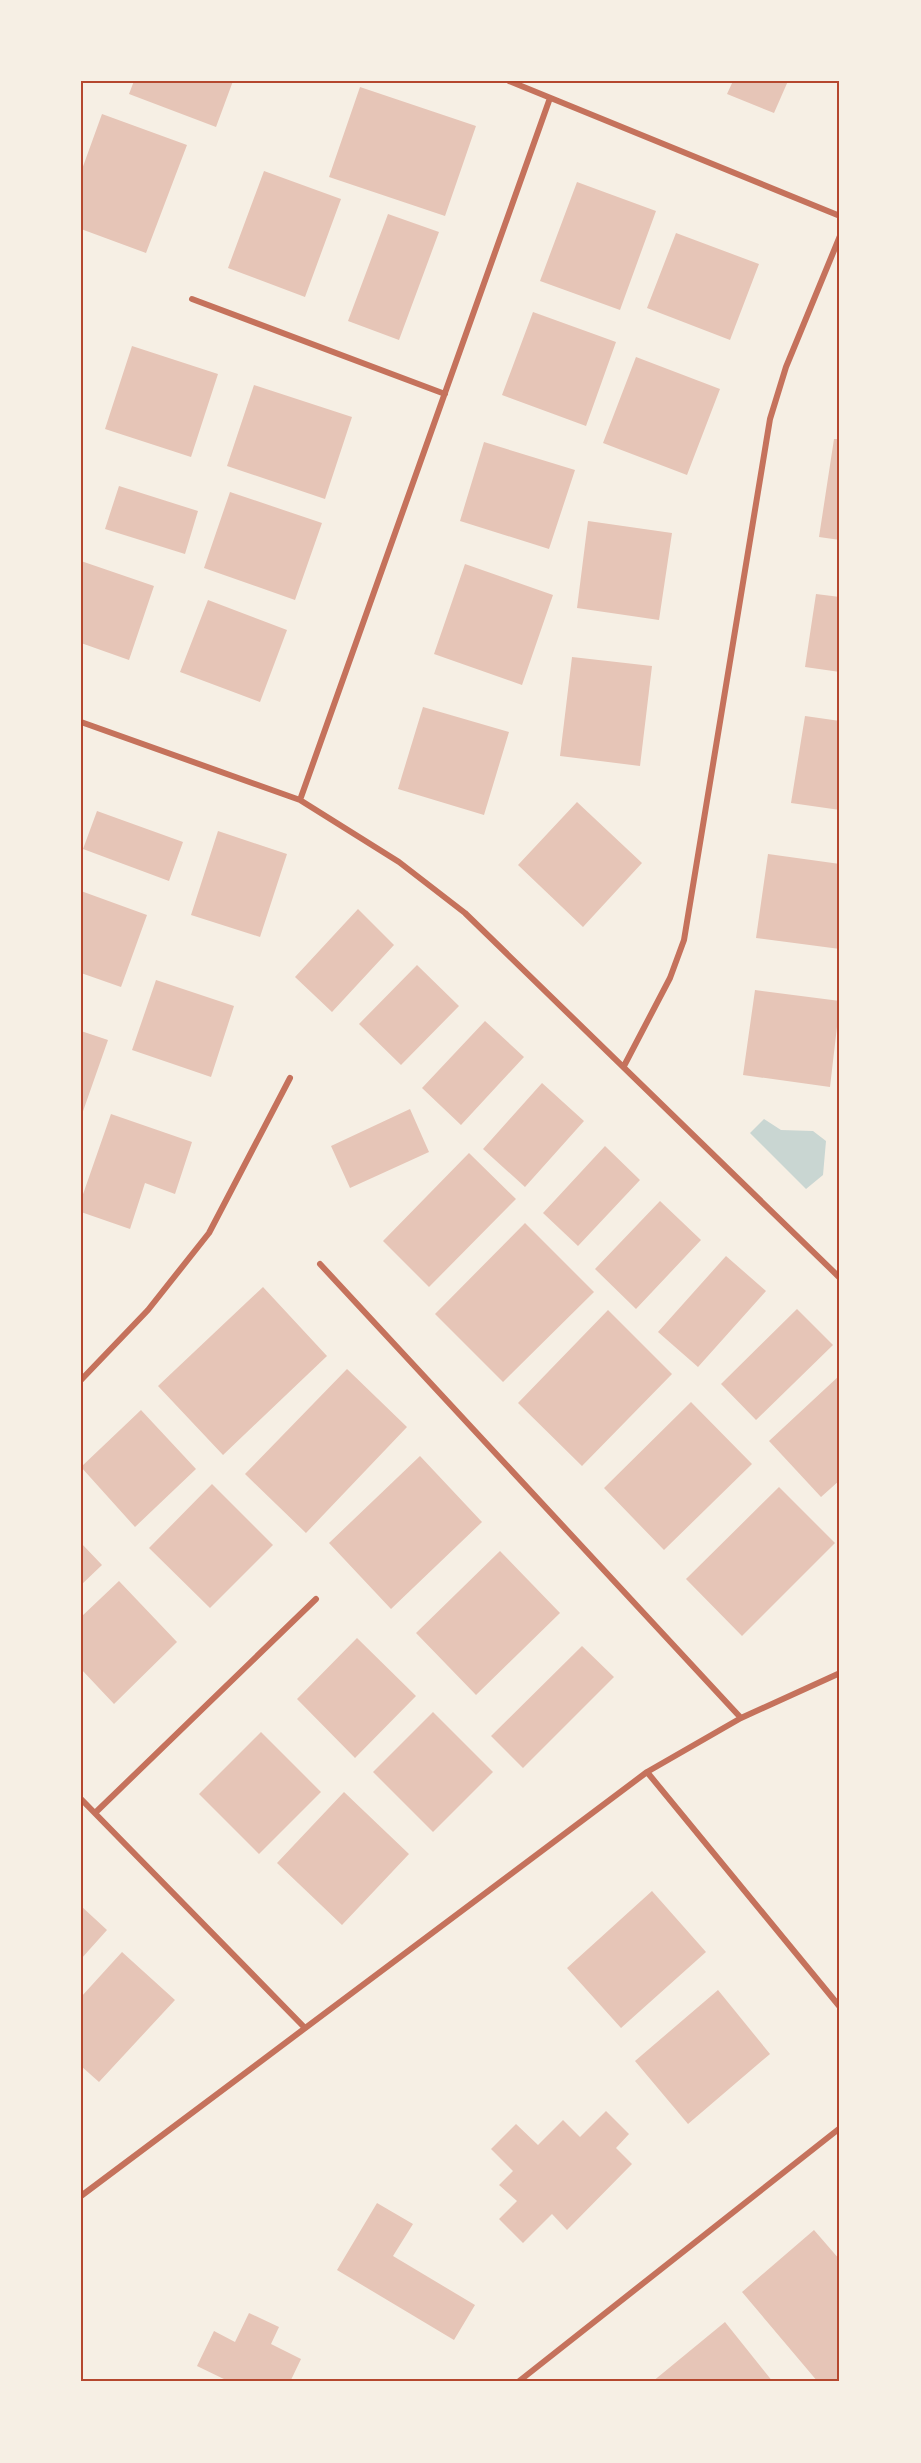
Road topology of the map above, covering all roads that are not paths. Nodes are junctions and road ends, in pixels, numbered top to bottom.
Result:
1 (510, 81) edge
2 (550, 98) junction
3 (840, 216) edge
4 (840, 236) edge
5 (192, 299) dead end
6 (445, 394) junction
7 (81, 722) edge
8 (300, 800) junction
9 (624, 1066) junction
10 (290, 1078) dead end
11 (320, 1264) dead end
12 (840, 1278) edge
13 (81, 1380) edge
14 (316, 1599) dead end
15 (840, 1673) edge
16 (741, 1718) junction
17 (647, 1772) junction
18 (81, 1799) edge
19 (95, 1813) junction
20 (840, 2007) edge
21 (306, 2028) junction
22 (840, 2128) edge
23 (81, 2196) edge
24 (518, 2382) edge

1 - 2 street
2 - 3 street
2 - 6 street
4 - 9 street
5 - 6 street
6 - 8 street
7 - 8 street
8 - 9 street
9 - 12 street
10 - 13 street
11 - 16 street
14 - 19 street
15 - 16 street
16 - 17 street
17 - 20 street
17 - 21 street
18 - 19 street
19 - 21 street
21 - 23 street
22 - 24 street

